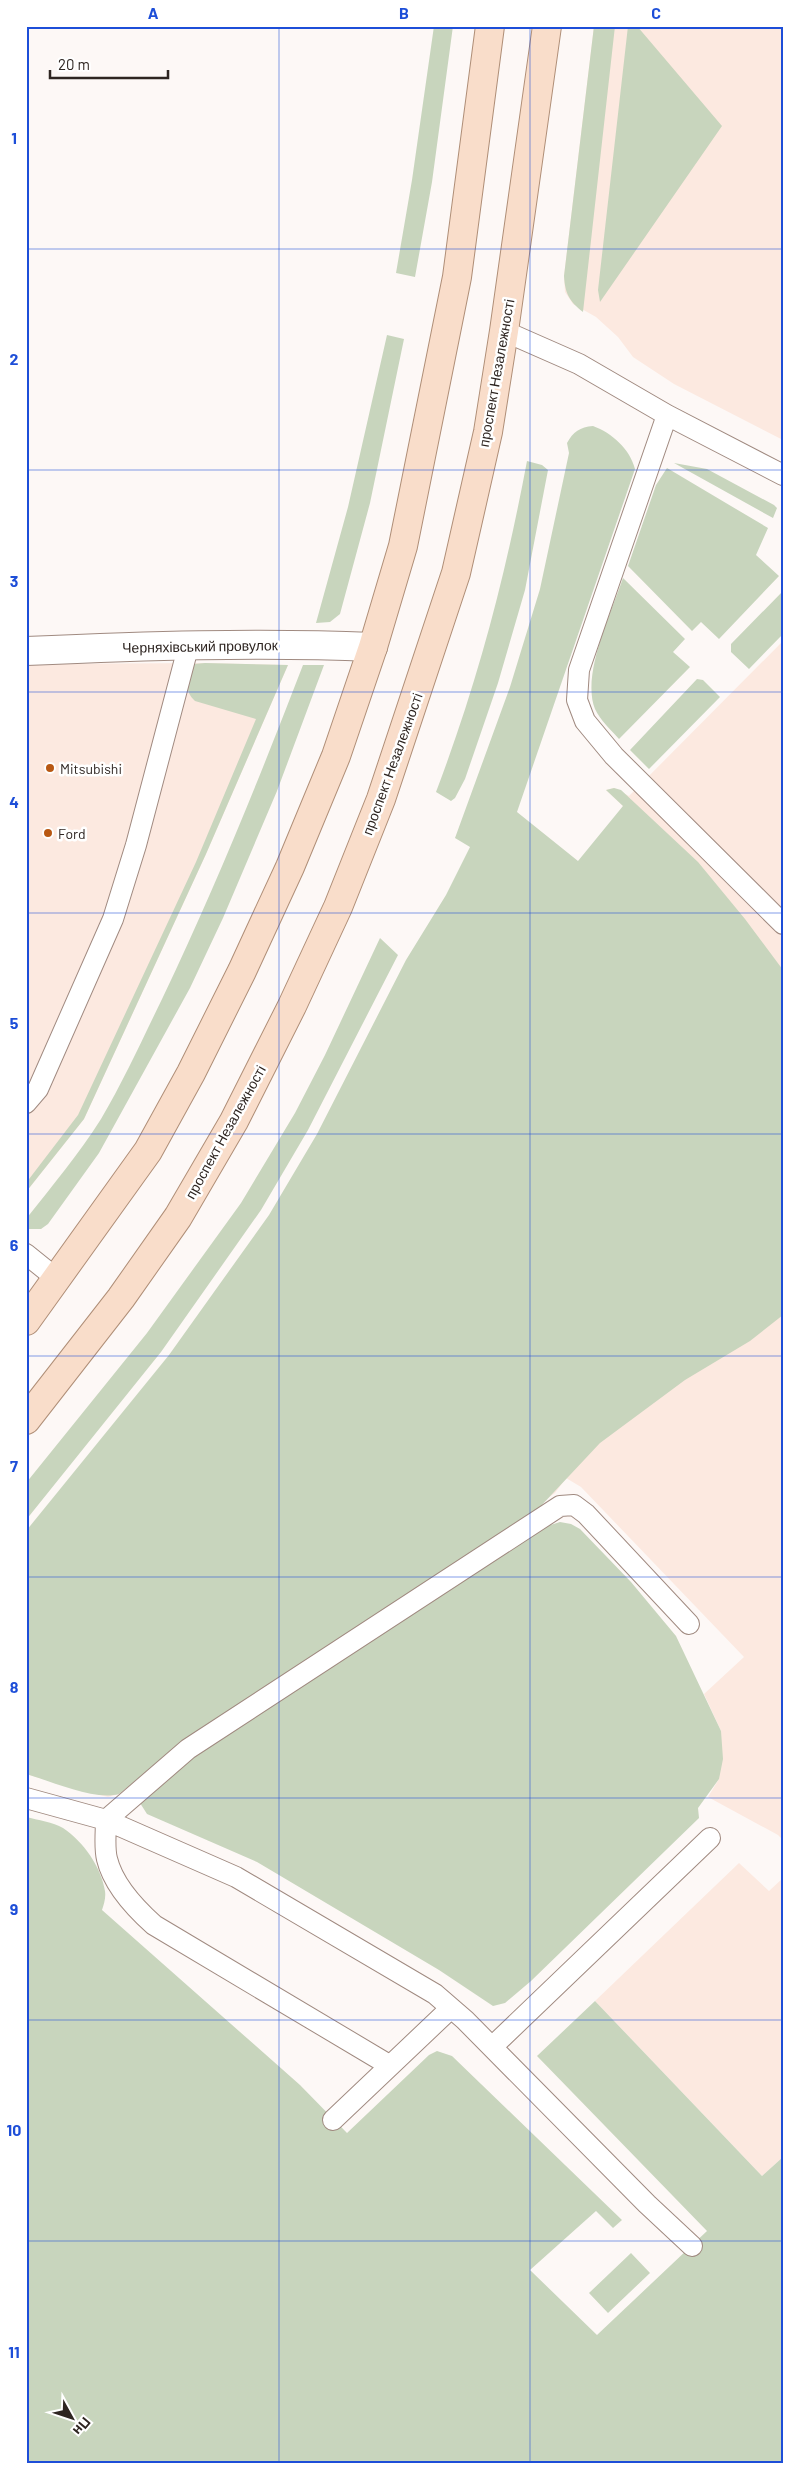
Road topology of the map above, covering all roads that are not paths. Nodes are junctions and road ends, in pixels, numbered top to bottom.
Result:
1 (490, 26) edge
2 (547, 26) edge
3 (504, 331) junction
4 (666, 415) junction
5 (783, 475) edge
6 (189, 644) junction
7 (373, 647) junction
8 (26, 651) edge
9 (783, 924) edge
10 (26, 1103) edge
11 (26, 1254) edge
12 (58, 1279) junction
13 (26, 1321) edge
14 (26, 1420) edge
15 (689, 1624) dead end
16 (26, 1798) edge
17 (106, 1820) junction
18 (710, 1838) dead end
19 (451, 2008) junction
20 (492, 2047) junction
21 (389, 2064) junction
22 (333, 2120) dead end
23 (692, 2246) dead end

1 - 7 main road
2 - 3 main road, проспект Незалежності
3 - 4 lane
3 - 14 main road, проспект Незалежності
4 - 5 lane
4 - 9 lane
6 - 7 street, Черняхівський провулок
6 - 8 street, Черняхівський провулок
6 - 10 lane
7 - 12 main road
11 - 12 lane
12 - 13 main road
15 - 17 lane
16 - 17 lane
17 - 19 lane
17 - 21 lane
18 - 20 lane
19 - 20 lane
19 - 21 lane
20 - 23 lane
21 - 22 lane

